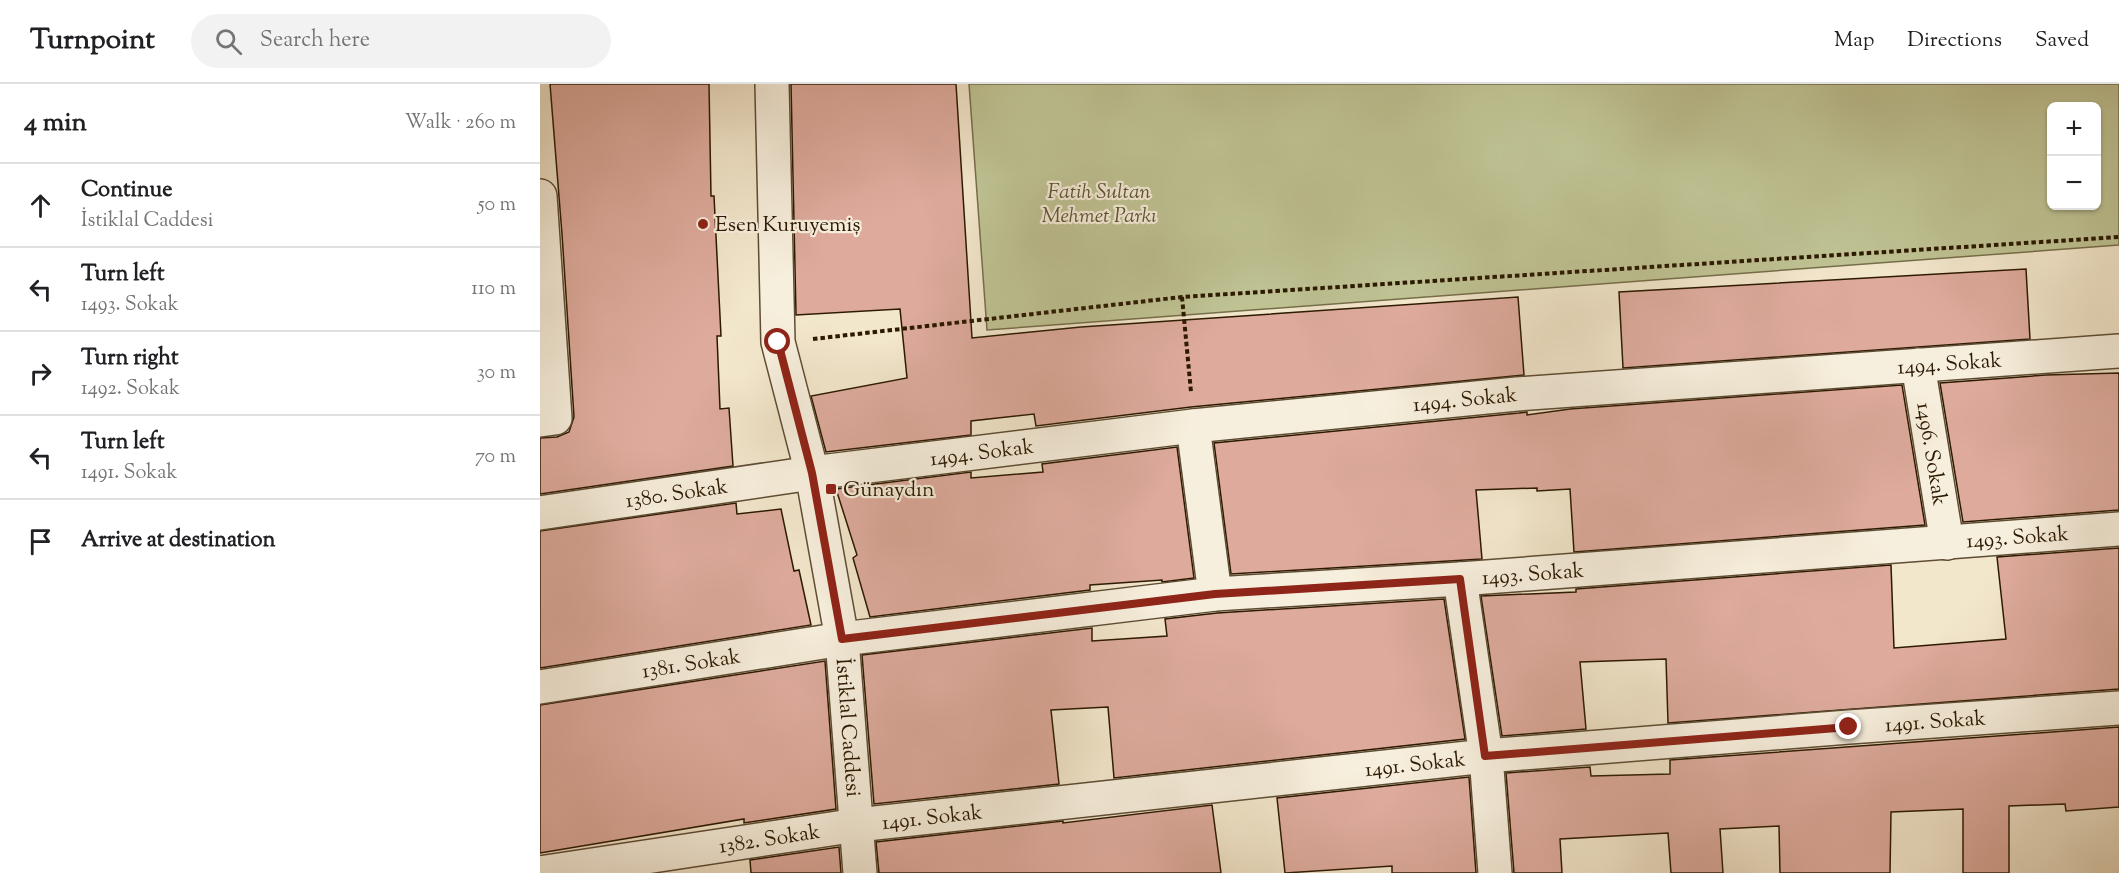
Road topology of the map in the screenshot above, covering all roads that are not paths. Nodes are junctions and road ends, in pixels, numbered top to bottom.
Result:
1 (771, 84) edge
2 (540, 196) edge
3 (2119, 351) edge
4 (1918, 365) junction
5 (540, 420) edge
6 (1193, 426) junction
7 (812, 473) junction
8 (540, 513) edge
9 (2119, 529) edge
10 (1947, 543) junction
11 (1460, 579) junction
12 (1215, 594) junction
13 (842, 639) junction
14 (540, 687) edge
15 (2119, 708) edge
16 (1485, 756) junction
17 (857, 825) junction
18 (540, 873) edge
19 (860, 873) edge
20 (1495, 873) edge

1 - 7 street, İstiklal Caddesi
2 - 5 street
3 - 4 street, 1494. Sokak
4 - 6 street, 1494. Sokak
4 - 10 street, 1496. Sokak
6 - 7 street, 1494. Sokak
6 - 12 street
7 - 8 street, 1380. Sokak
7 - 13 street, İstiklal Caddesi
9 - 10 street, 1493. Sokak
10 - 11 street, 1493. Sokak
11 - 12 street, 1493. Sokak
11 - 16 street
12 - 13 street, 1493. Sokak
13 - 14 street, 1381. Sokak
13 - 17 street, İstiklal Caddesi
15 - 16 street, 1491. Sokak
16 - 17 street, 1491. Sokak
16 - 20 street
17 - 18 street, 1382. Sokak
17 - 19 street, İstiklal Caddesi

